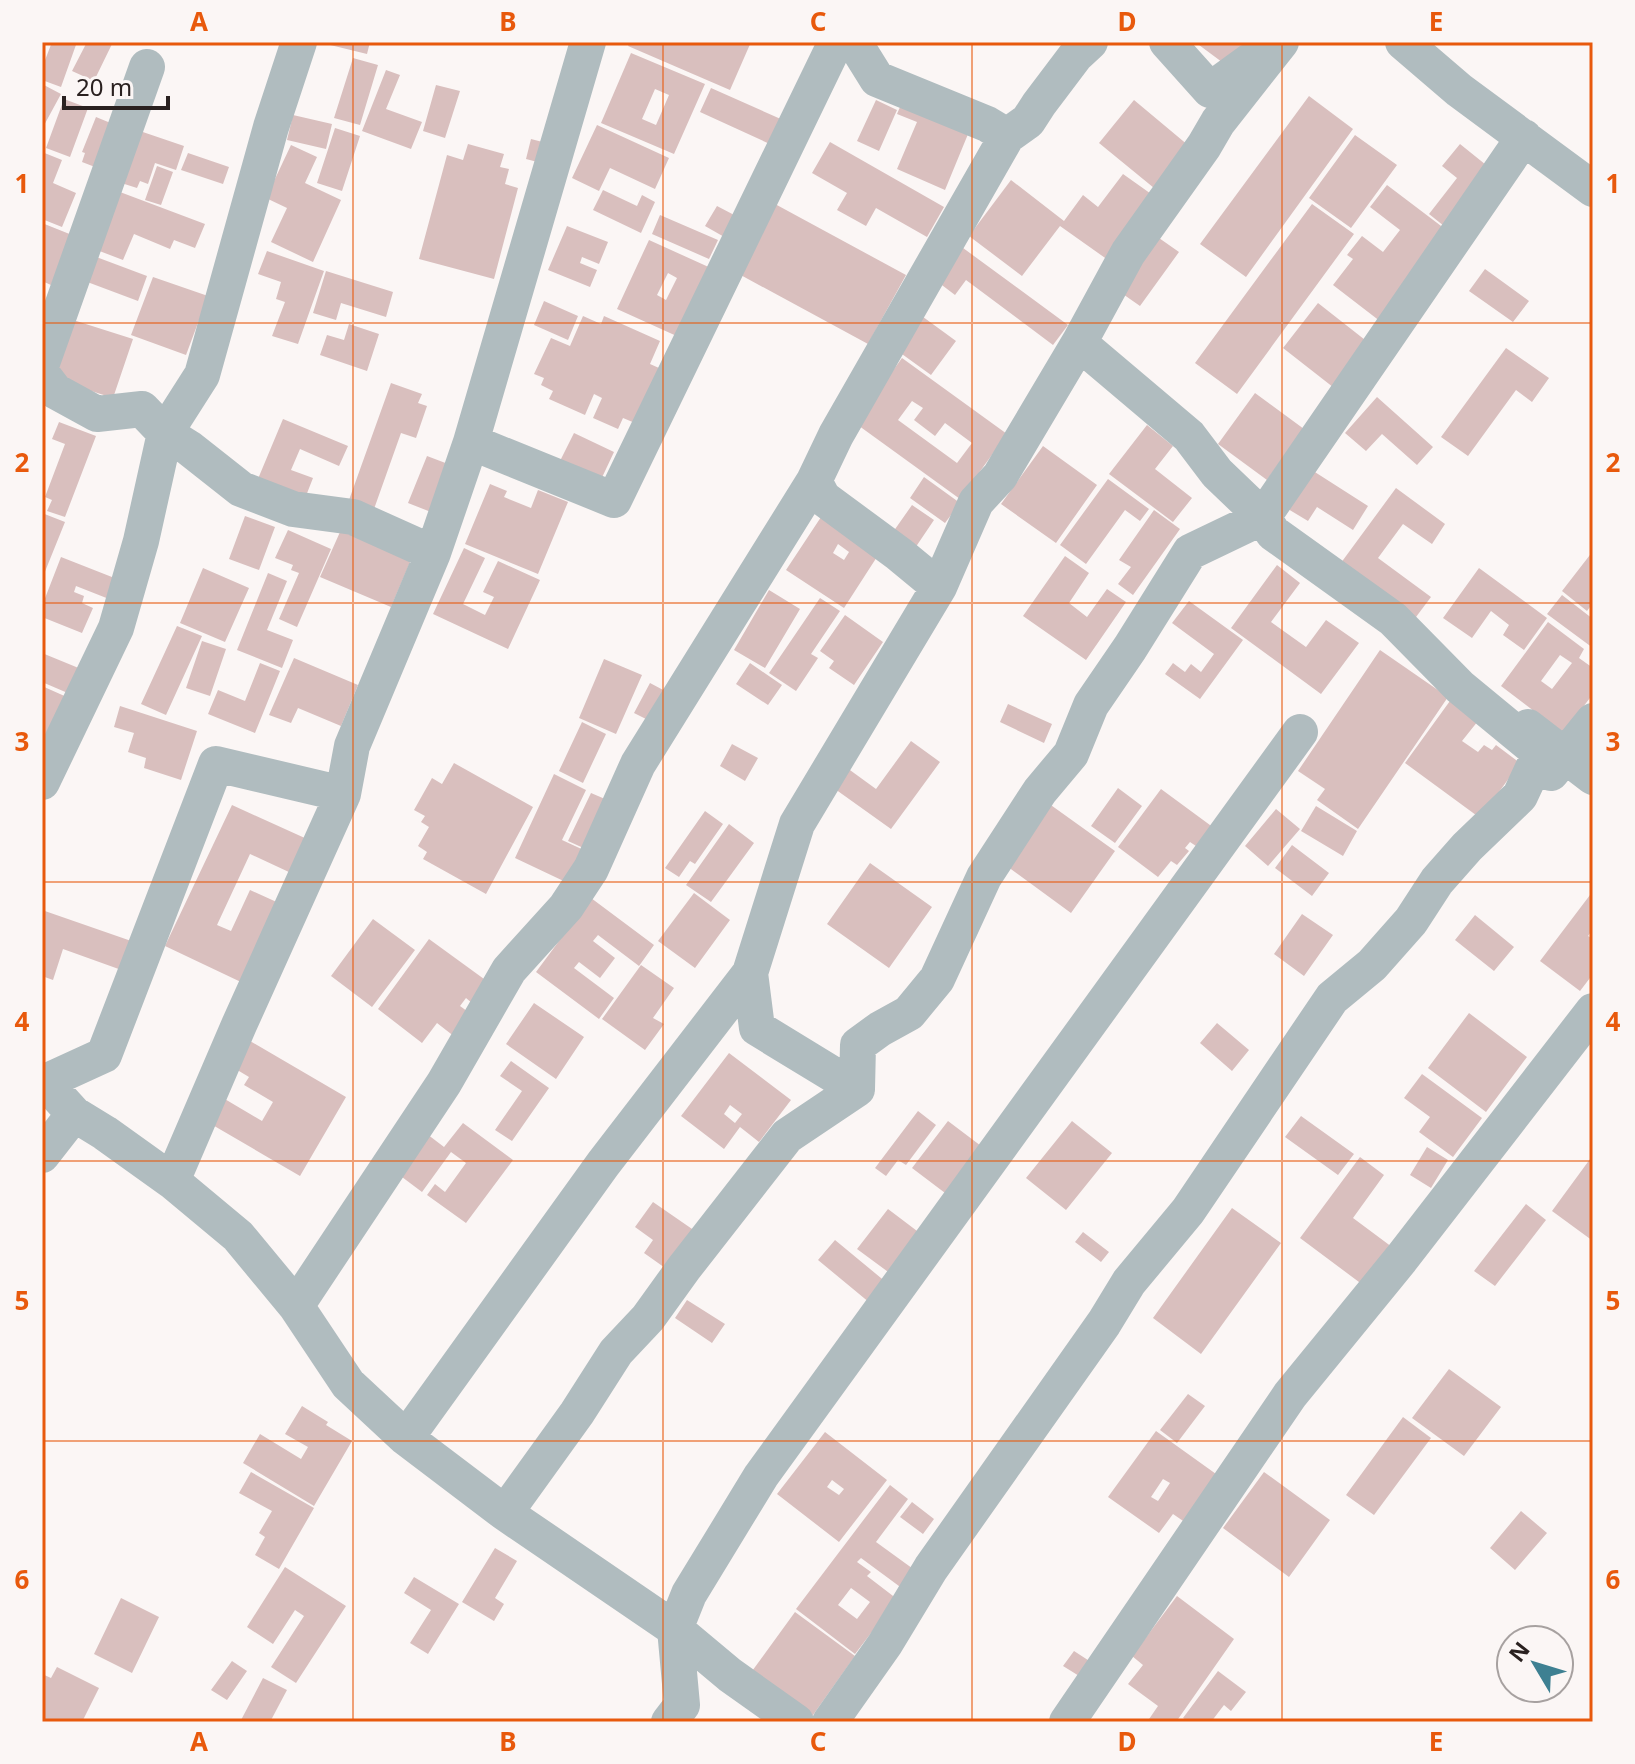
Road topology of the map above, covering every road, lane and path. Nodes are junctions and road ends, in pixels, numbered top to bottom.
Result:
1 (299, 42) edge
2 (588, 42) edge
3 (836, 42) edge
4 (854, 42) edge
5 (1090, 42) edge
6 (1167, 42) edge
7 (1279, 42) edge
8 (1403, 42) edge
9 (147, 67) dead end
10 (1007, 136) junction
11 (1524, 137) junction
12 (1593, 189) edge
13 (1079, 343) junction
14 (42, 363) edge
15 (42, 374) edge
16 (165, 433) junction
17 (471, 442) junction
18 (814, 481) junction
19 (1263, 517) junction
20 (433, 553) junction
21 (939, 587) junction
22 (1409, 636) junction
23 (1593, 721) edge
24 (1300, 732) dead end
25 (1565, 755) junction
26 (1593, 777) edge
27 (42, 782) edge
28 (343, 794) junction
29 (1489, 847) dead end
30 (750, 973) junction
31 (1593, 1011) edge
32 (43, 1082) edge
33 (857, 1089) junction
34 (74, 1114) junction
35 (42, 1155) edge
36 (172, 1181) junction
37 (296, 1306) junction
38 (406, 1438) junction
39 (505, 1513) junction
40 (675, 1629) junction
41 (669, 1722) edge
42 (796, 1722) edge
43 (830, 1722) edge
44 (1067, 1722) edge

1 - 16 street
2 - 17 street
3 - 17 street
4 - 10 street
5 - 10 street
6 - 7 street
7 - 13 street
8 - 11 street
9 - 14 street
10 - 18 street
11 - 12 street
11 - 19 street
13 - 19 street
13 - 21 street
15 - 16 street
16 - 20 street
16 - 27 street
17 - 20 street
18 - 21 street
18 - 37 street
19 - 22 street
19 - 33 street
20 - 28 street
21 - 30 street
22 - 25 street
22 - 43 street
23 - 25 street
24 - 40 street
25 - 26 street
25 - 29 street
28 - 32 street
28 - 36 street
30 - 33 street
30 - 38 street
31 - 44 street
32 - 34 street
33 - 39 street
34 - 35 street
34 - 36 street
36 - 37 street
37 - 38 street
38 - 39 street
39 - 40 street
40 - 41 street
40 - 42 street

